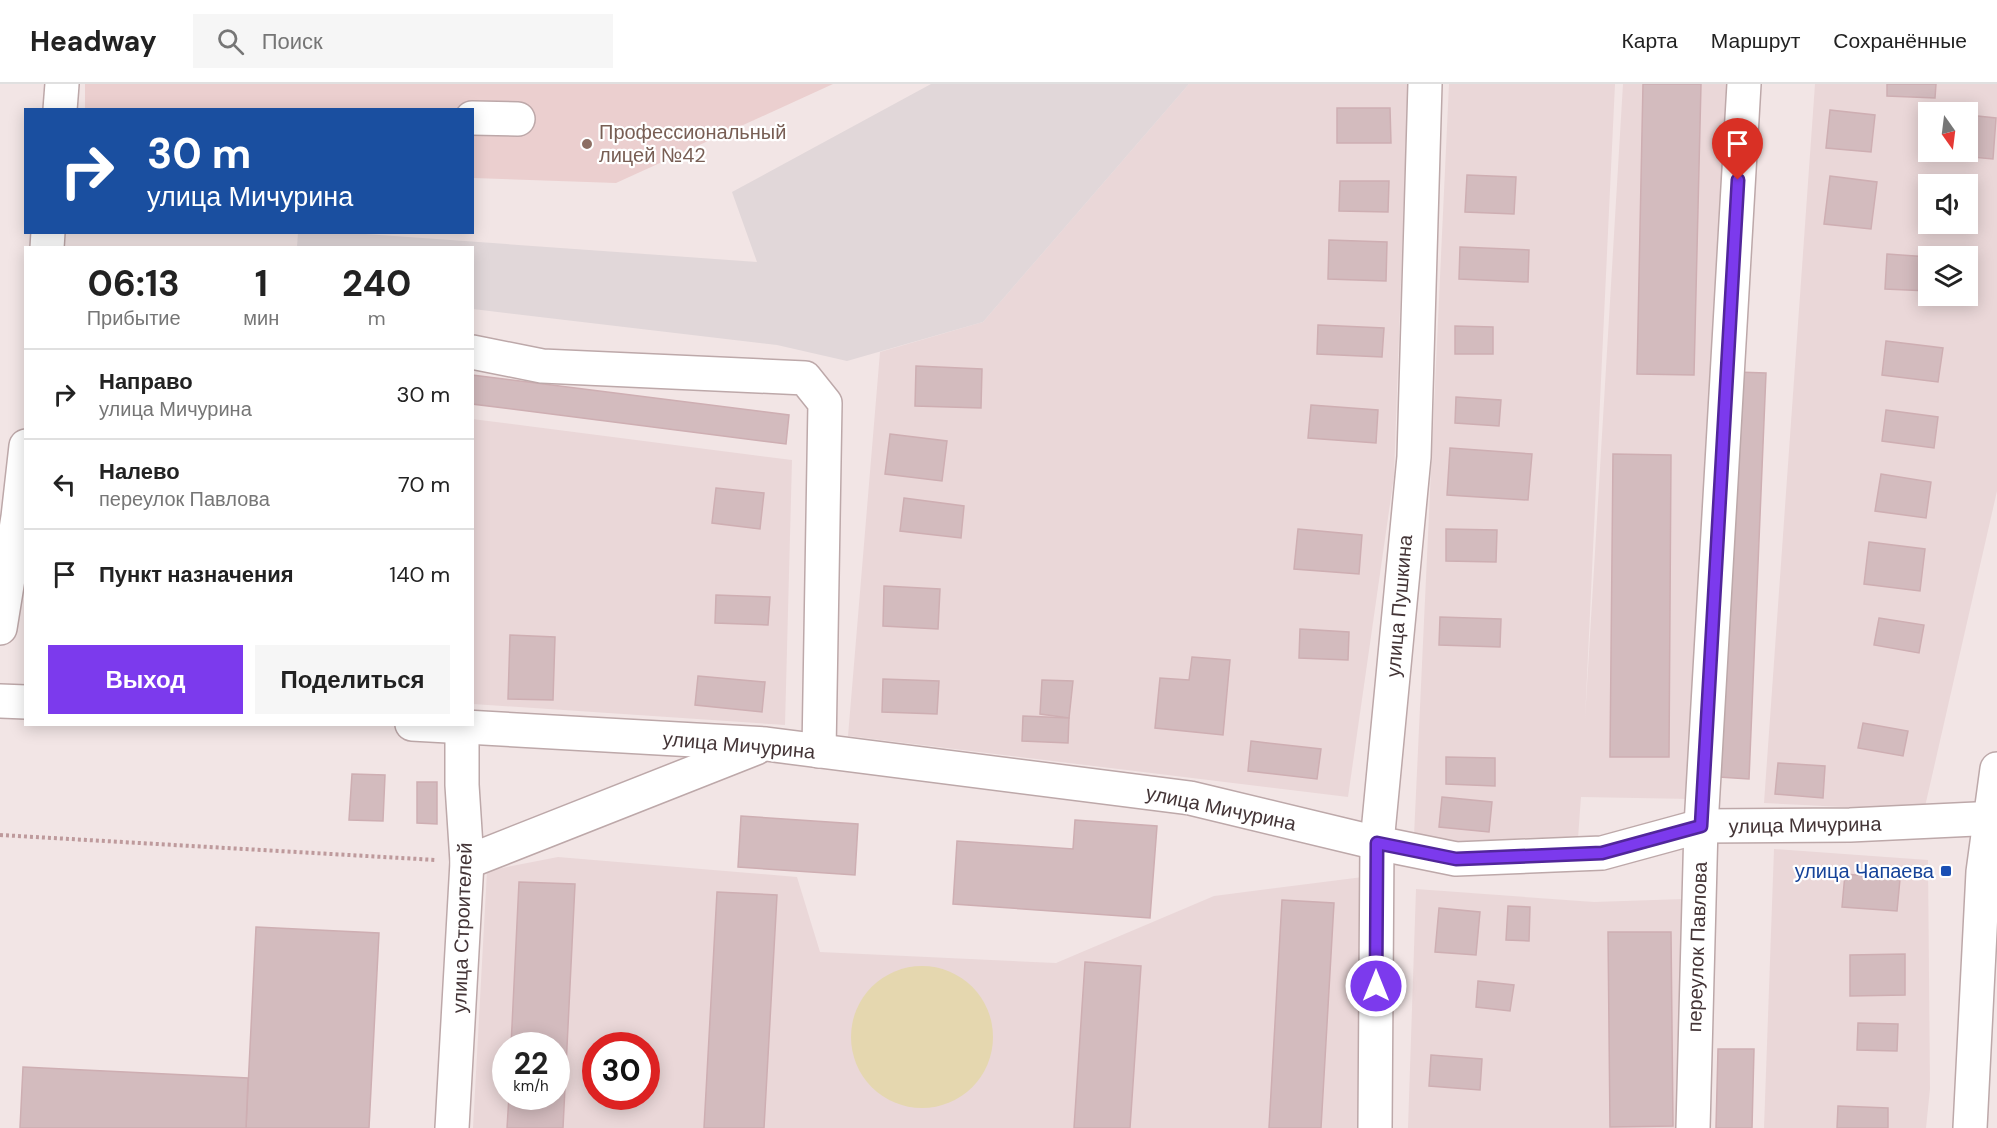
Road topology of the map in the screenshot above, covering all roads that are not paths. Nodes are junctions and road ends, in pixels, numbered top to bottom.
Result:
1 (62, 84) edge
2 (1425, 84) edge
3 (1744, 84) edge
4 (60, 108) edge
5 (474, 118) edge
6 (518, 119) dead end
7 (474, 352) edge
8 (24, 464) edge
9 (0, 628) edge
10 (0, 701) edge
11 (24, 702) edge
12 (445, 726) edge
13 (462, 727) junction
14 (766, 744) junction
15 (819, 751) junction
16 (1997, 769) edge
17 (1993, 818) edge
18 (1701, 826) junction
19 (1377, 843) junction
20 (468, 862) junction
21 (452, 1128) edge
22 (1375, 1128) edge
23 (1693, 1128) edge
24 (1970, 1128) edge

1 - 4 street
2 - 19 street, улица Пушкина
3 - 18 street, переулок Павлова
5 - 6 street
7 - 15 street
8 - 9 street
10 - 11 street
12 - 13 street, улица Мичурина
13 - 14 street, улица Мичурина
13 - 20 street, улица Строителей
14 - 15 street, улица Мичурина
14 - 20 street
15 - 19 street, улица Мичурина
16 - 17 street
17 - 18 street, улица Мичурина
17 - 24 street
18 - 19 street, улица Мичурина
18 - 23 street, переулок Павлова
19 - 22 street, улица Пушкина
20 - 21 street, улица Строителей

